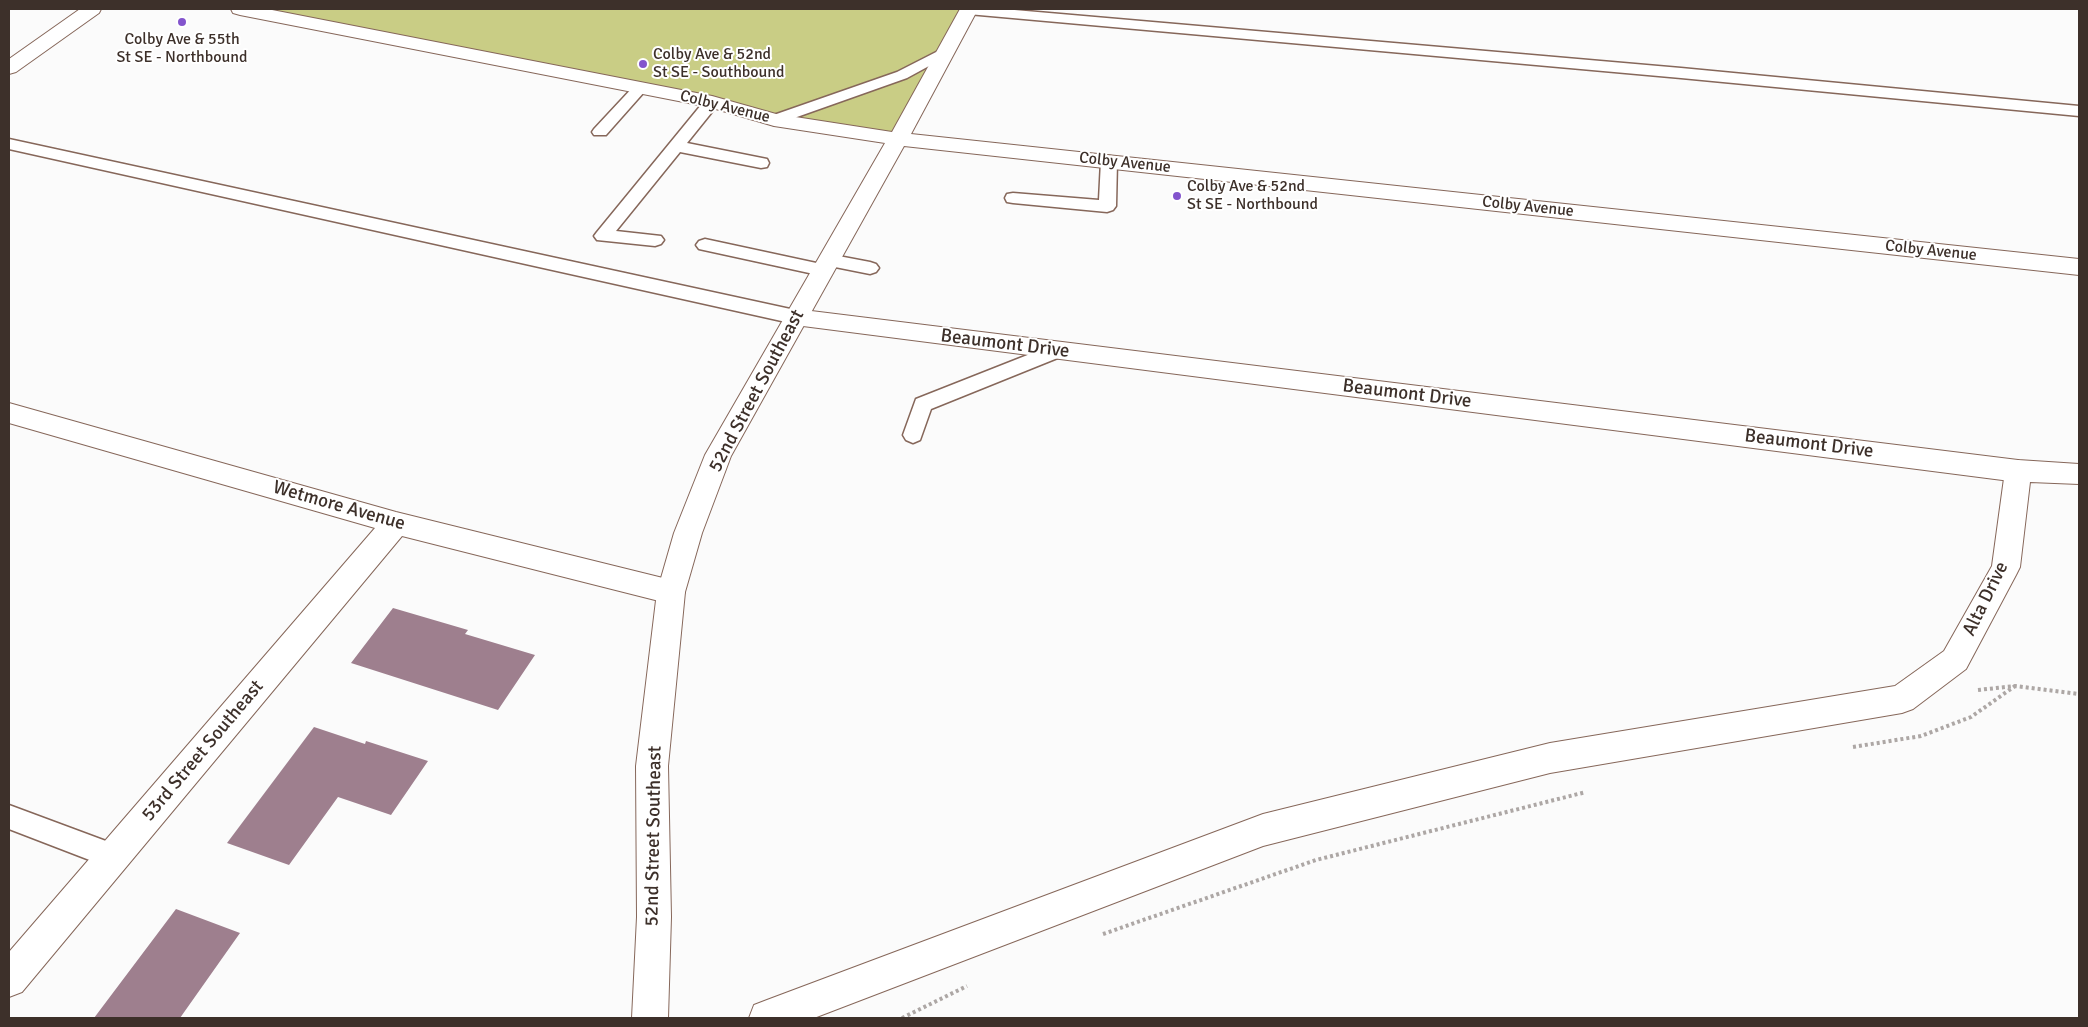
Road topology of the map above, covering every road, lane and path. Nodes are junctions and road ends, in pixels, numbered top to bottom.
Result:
1 (92, 9) edge
2 (240, 9) edge
3 (969, 9) edge
4 (946, 50) junction
5 (9, 68) edge
6 (640, 88) junction
7 (712, 102) junction
8 (2079, 111) edge
9 (774, 120) junction
10 (600, 132) dead end
11 (898, 139) junction
12 (9, 144) edge
13 (676, 146) junction
14 (1109, 162) junction
15 (760, 163) dead end
16 (1013, 198) dead end
17 (654, 240) dead end
18 (705, 245) dead end
19 (826, 265) junction
20 (2079, 267) edge
21 (870, 268) dead end
22 (795, 317) junction
23 (1058, 350) junction
24 (9, 413) edge
25 (913, 435) dead end
26 (2018, 470) junction
27 (2079, 474) edge
28 (396, 522) junction
29 (671, 592) junction
30 (2015, 686) junction
31 (1968, 691) dead end
32 (2079, 694) edge
33 (1843, 749) dead end
34 (1590, 792) dead end
35 (9, 817) edge
36 (113, 856) junction
37 (1099, 936) dead end
38 (9, 979) edge
39 (970, 985) dead end
40 (650, 1018) edge
41 (767, 1018) edge
42 (902, 1018) edge

1 - 5 street
2 - 6 street, Colby Avenue
3 - 4 street, 52nd Street Southeast
3 - 8 lane
4 - 9 lane
4 - 11 street, 52nd Street Southeast
6 - 7 street, Colby Avenue
6 - 10 lane
7 - 9 street, Colby Avenue
7 - 13 lane
9 - 11 street, Colby Avenue
11 - 14 street, Colby Avenue
11 - 19 street, 52nd Street Southeast
12 - 22 lane
13 - 15 lane
13 - 17 lane
14 - 16 lane
14 - 20 street, Colby Avenue
18 - 19 lane
19 - 21 lane
19 - 22 street, 52nd Street Southeast
22 - 23 street, Beaumont Drive
22 - 29 street, 52nd Street Southeast
23 - 25 lane
23 - 26 street, Beaumont Drive
24 - 28 street, Wetmore Avenue
26 - 27 street
26 - 41 street, Alta Drive
28 - 29 street, Wetmore Avenue
28 - 36 street, 53rd Street Southeast
29 - 40 street, 52nd Street Southeast
30 - 31 path
30 - 32 path
30 - 33 path
34 - 37 path
35 - 36 lane
36 - 38 street, 53rd Street Southeast
39 - 42 path

